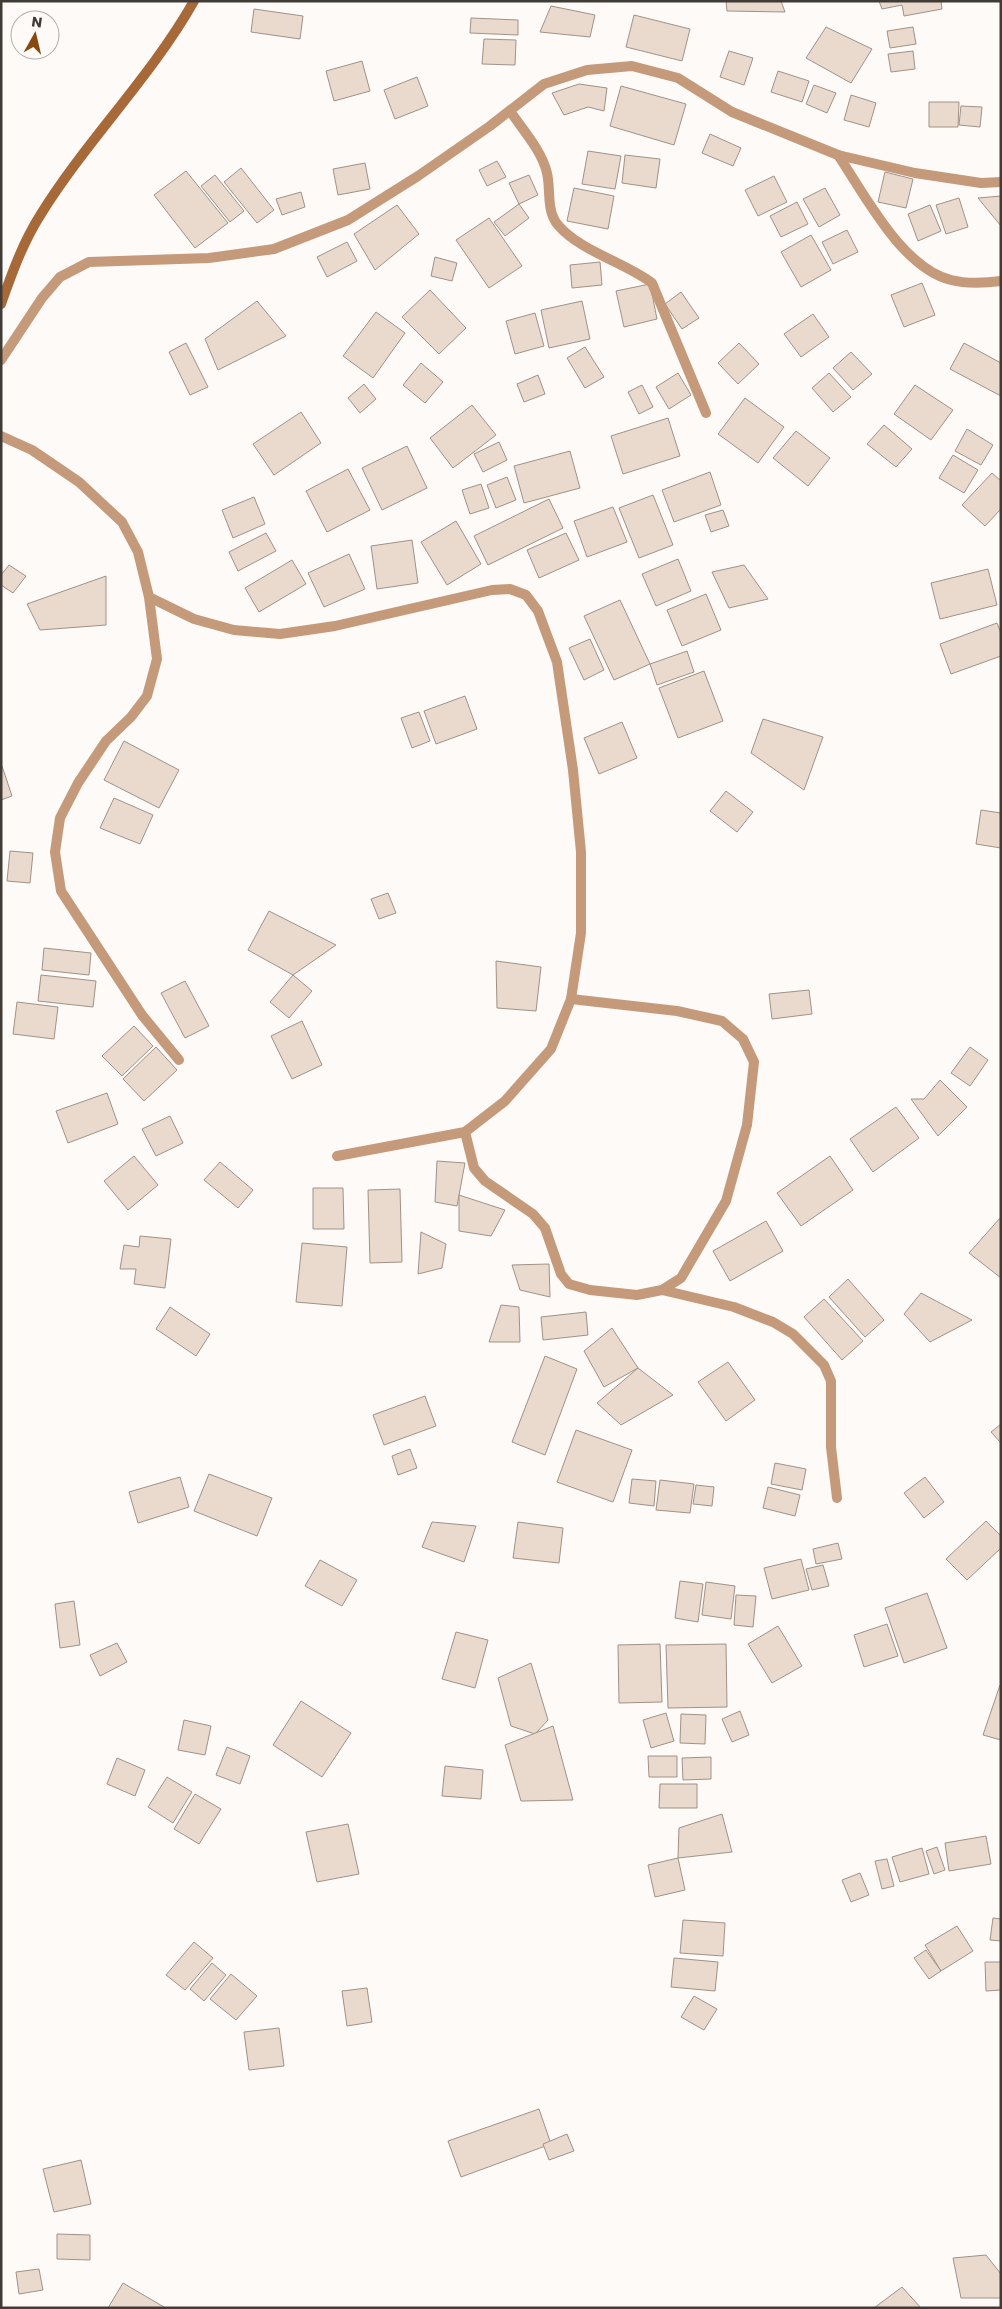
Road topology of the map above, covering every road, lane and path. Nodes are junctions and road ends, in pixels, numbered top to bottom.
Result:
1 (194, 1) edge
2 (510, 111) junction
3 (838, 155) junction
4 (1001, 182) edge
5 (1001, 281) edge
6 (1, 304) edge
7 (1, 360) edge
8 (706, 413) dead end
9 (1, 436) edge
10 (149, 597) junction
11 (571, 999) junction
12 (179, 1060) dead end
13 (465, 1132) junction
14 (337, 1156) dead end
15 (662, 1290) junction
16 (836, 1498) dead end

1 - 6 street
2 - 3 street
2 - 7 street
2 - 8 street
3 - 4 street
3 - 5 street
9 - 10 street
10 - 11 street
10 - 12 street
11 - 13 street
11 - 15 street
13 - 14 street
13 - 15 street
15 - 16 street

